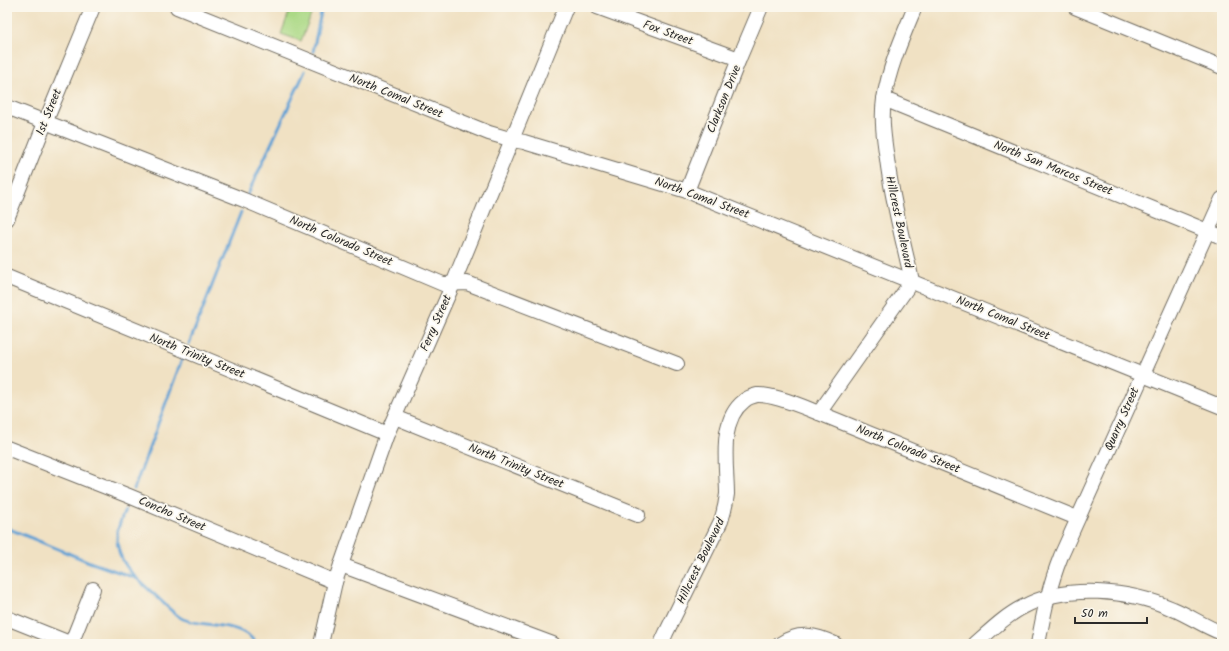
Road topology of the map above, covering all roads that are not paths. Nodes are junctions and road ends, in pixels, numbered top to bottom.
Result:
1 (93, 7) edge
2 (177, 7) edge
3 (566, 7) edge
4 (597, 7) edge
5 (762, 7) edge
6 (916, 7) edge
7 (1075, 7) edge
8 (739, 59) junction
9 (1222, 67) edge
10 (884, 99) junction
11 (7, 107) edge
12 (45, 123) junction
13 (513, 140) junction
14 (687, 191) junction
15 (1222, 199) edge
16 (7, 218) edge
17 (1207, 231) junction
18 (1222, 237) edge
19 (7, 277) edge
20 (912, 281) junction
21 (453, 284) junction
22 (677, 364) dead end
23 (1142, 374) junction
24 (738, 405) joint
25 (1222, 407) edge
26 (819, 413) junction
27 (394, 417) junction
28 (388, 434) junction
29 (7, 448) edge
30 (638, 515) dead end
31 (1078, 518) junction
32 (341, 565) junction
33 (335, 582) junction
34 (93, 589) dead end
35 (1047, 597) junction
36 (7, 618) edge
37 (1222, 633) edge
38 (71, 644) edge
39 (321, 644) edge
40 (554, 644) edge
41 (662, 644) edge
42 (780, 644) edge
43 (835, 644) edge
44 (975, 644) edge
45 (1038, 644) edge

1 - 12 street, 1st Street
2 - 13 street, North Comal Street
3 - 13 street, Ferry Street
4 - 8 street, Fox Street
5 - 8 street, Clarkson Drive
6 - 10 street, Hillcrest Boulevard
7 - 9 street
8 - 14 street, Clarkson Drive
10 - 17 street, North San Marcos Street
10 - 20 street, Hillcrest Boulevard
11 - 12 street, North Colorado Street
12 - 16 street, 1st Street
12 - 21 street, North Colorado Street
13 - 14 street, North Comal Street
13 - 21 street, Ferry Street
14 - 20 street, North Comal Street
15 - 17 street, Quarry Street
17 - 18 street, North San Marcos Street
17 - 23 street, Quarry Street
19 - 28 street, North Trinity Street
20 - 23 street, North Comal Street
20 - 26 street, Hillcrest Boulevard
21 - 22 street, North Colorado Street
21 - 27 street, Ferry Street
23 - 25 street, North Comal Street
23 - 31 street, Quarry Street
24 - 26 street, North Colorado Street
24 - 41 street, Hillcrest Boulevard
26 - 31 street, North Colorado Street
27 - 28 street, Ferry Street
27 - 30 street, North Trinity Street
28 - 32 street, Ferry Street
29 - 33 street, Concho Street
31 - 35 street, Quarry Street
32 - 33 street, Ferry Street
32 - 40 street
33 - 39 street, Ferry Street
34 - 38 street
35 - 37 street
35 - 44 street
35 - 45 street, Quarry Street
36 - 38 street
42 - 43 street

